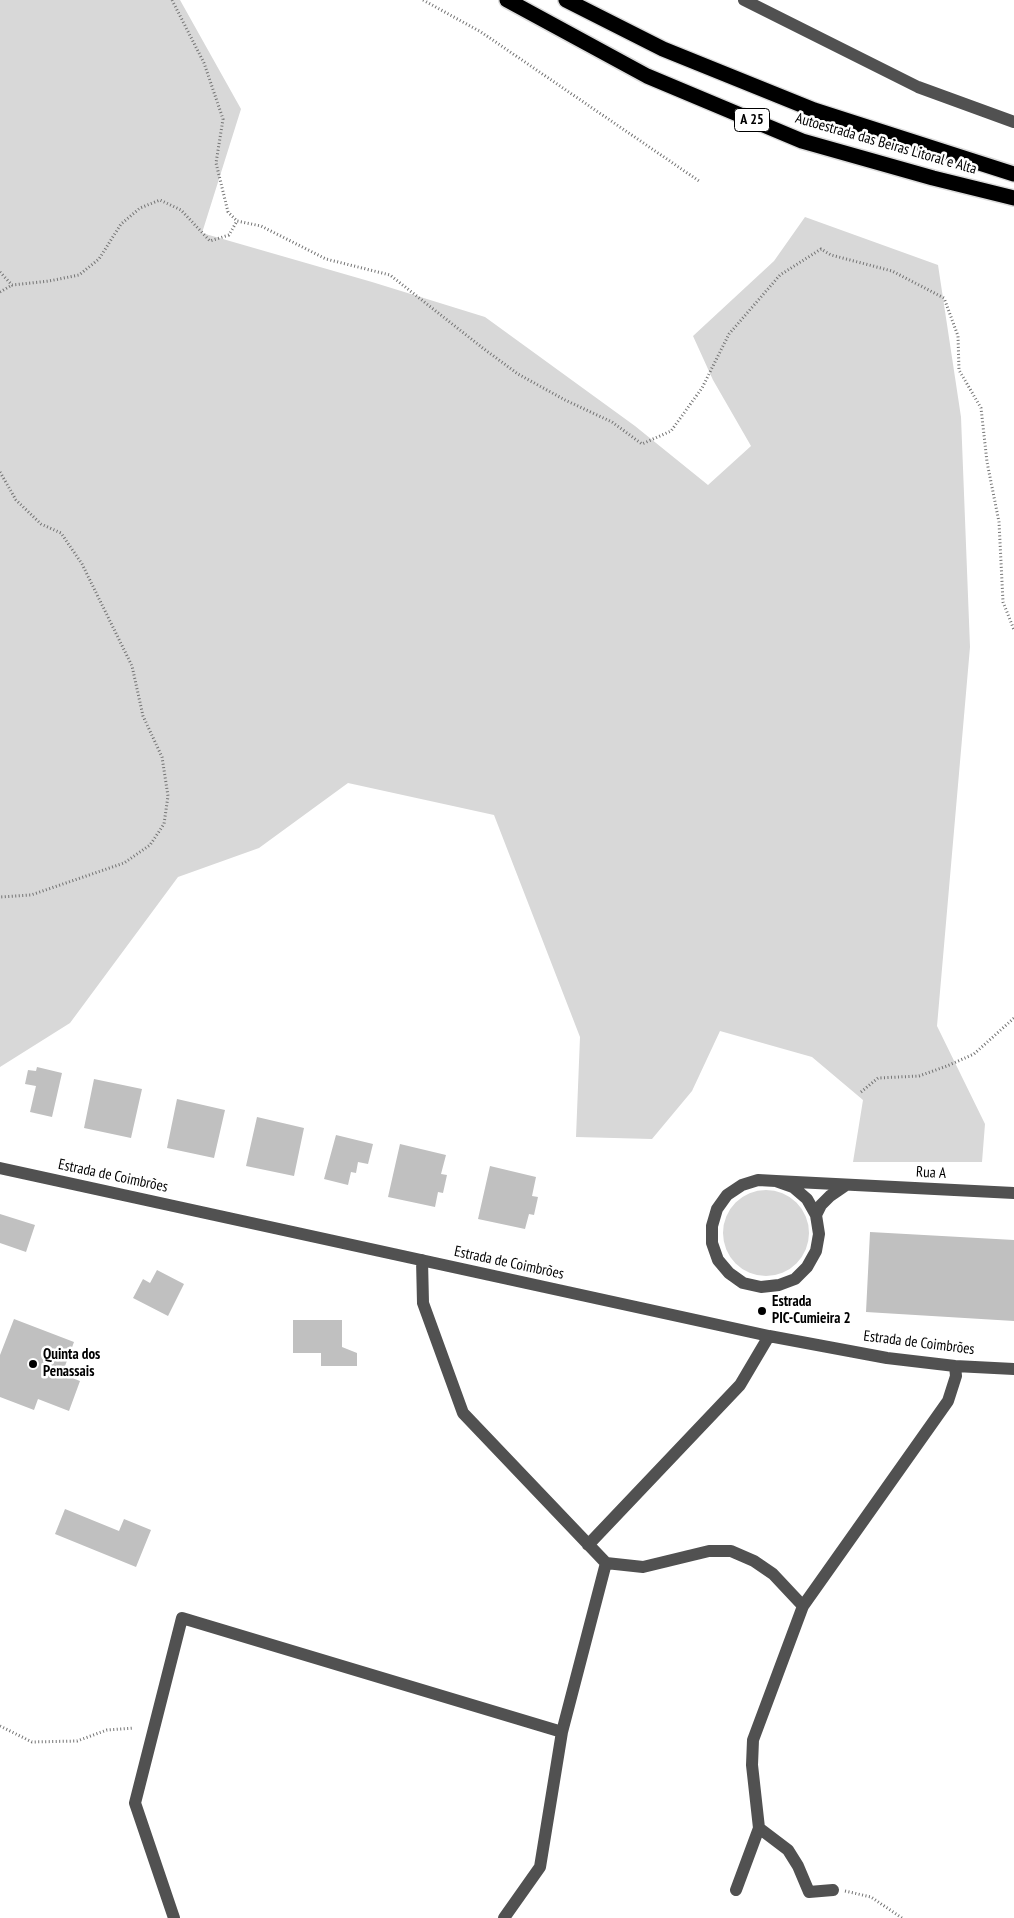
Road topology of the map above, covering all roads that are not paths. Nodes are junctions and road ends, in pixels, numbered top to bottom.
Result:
1 (507, 0) edge
2 (566, 0) edge
3 (744, 0) edge
4 (1014, 122) edge
5 (1014, 174) edge
6 (1014, 198) edge
7 (0, 1168) edge
8 (776, 1181) junction
9 (846, 1185) junction
10 (1014, 1193) edge
11 (816, 1215) junction
12 (422, 1260) junction
13 (769, 1336) junction
14 (955, 1366) junction
15 (1014, 1369) edge
16 (588, 1545) junction
17 (606, 1563) junction
18 (804, 1606) junction
19 (562, 1732) junction
20 (758, 1828) junction
21 (736, 1890) dead end
22 (833, 1890) road end
23 (174, 1918) edge
24 (504, 1918) edge

1 - 6 highway, Autoestrada das Beiras Litoral e Alta / A 25
2 - 5 highway, Autoestrada das Beiras Litoral e Alta / A 25
3 - 4 street
7 - 12 street, Estrada de Coimbrões
8 - 9 street, Rua A
8 - 11 street
8 - 11 street
9 - 10 street, Rua A
9 - 11 street
12 - 13 street, Estrada de Coimbrões
12 - 16 street
13 - 14 street, Estrada de Coimbrões
13 - 16 street
14 - 15 street, Estrada de Coimbrões
14 - 18 street
16 - 17 street
17 - 18 street
17 - 19 street
18 - 20 street
19 - 23 street
19 - 24 street
20 - 21 street
20 - 22 street

